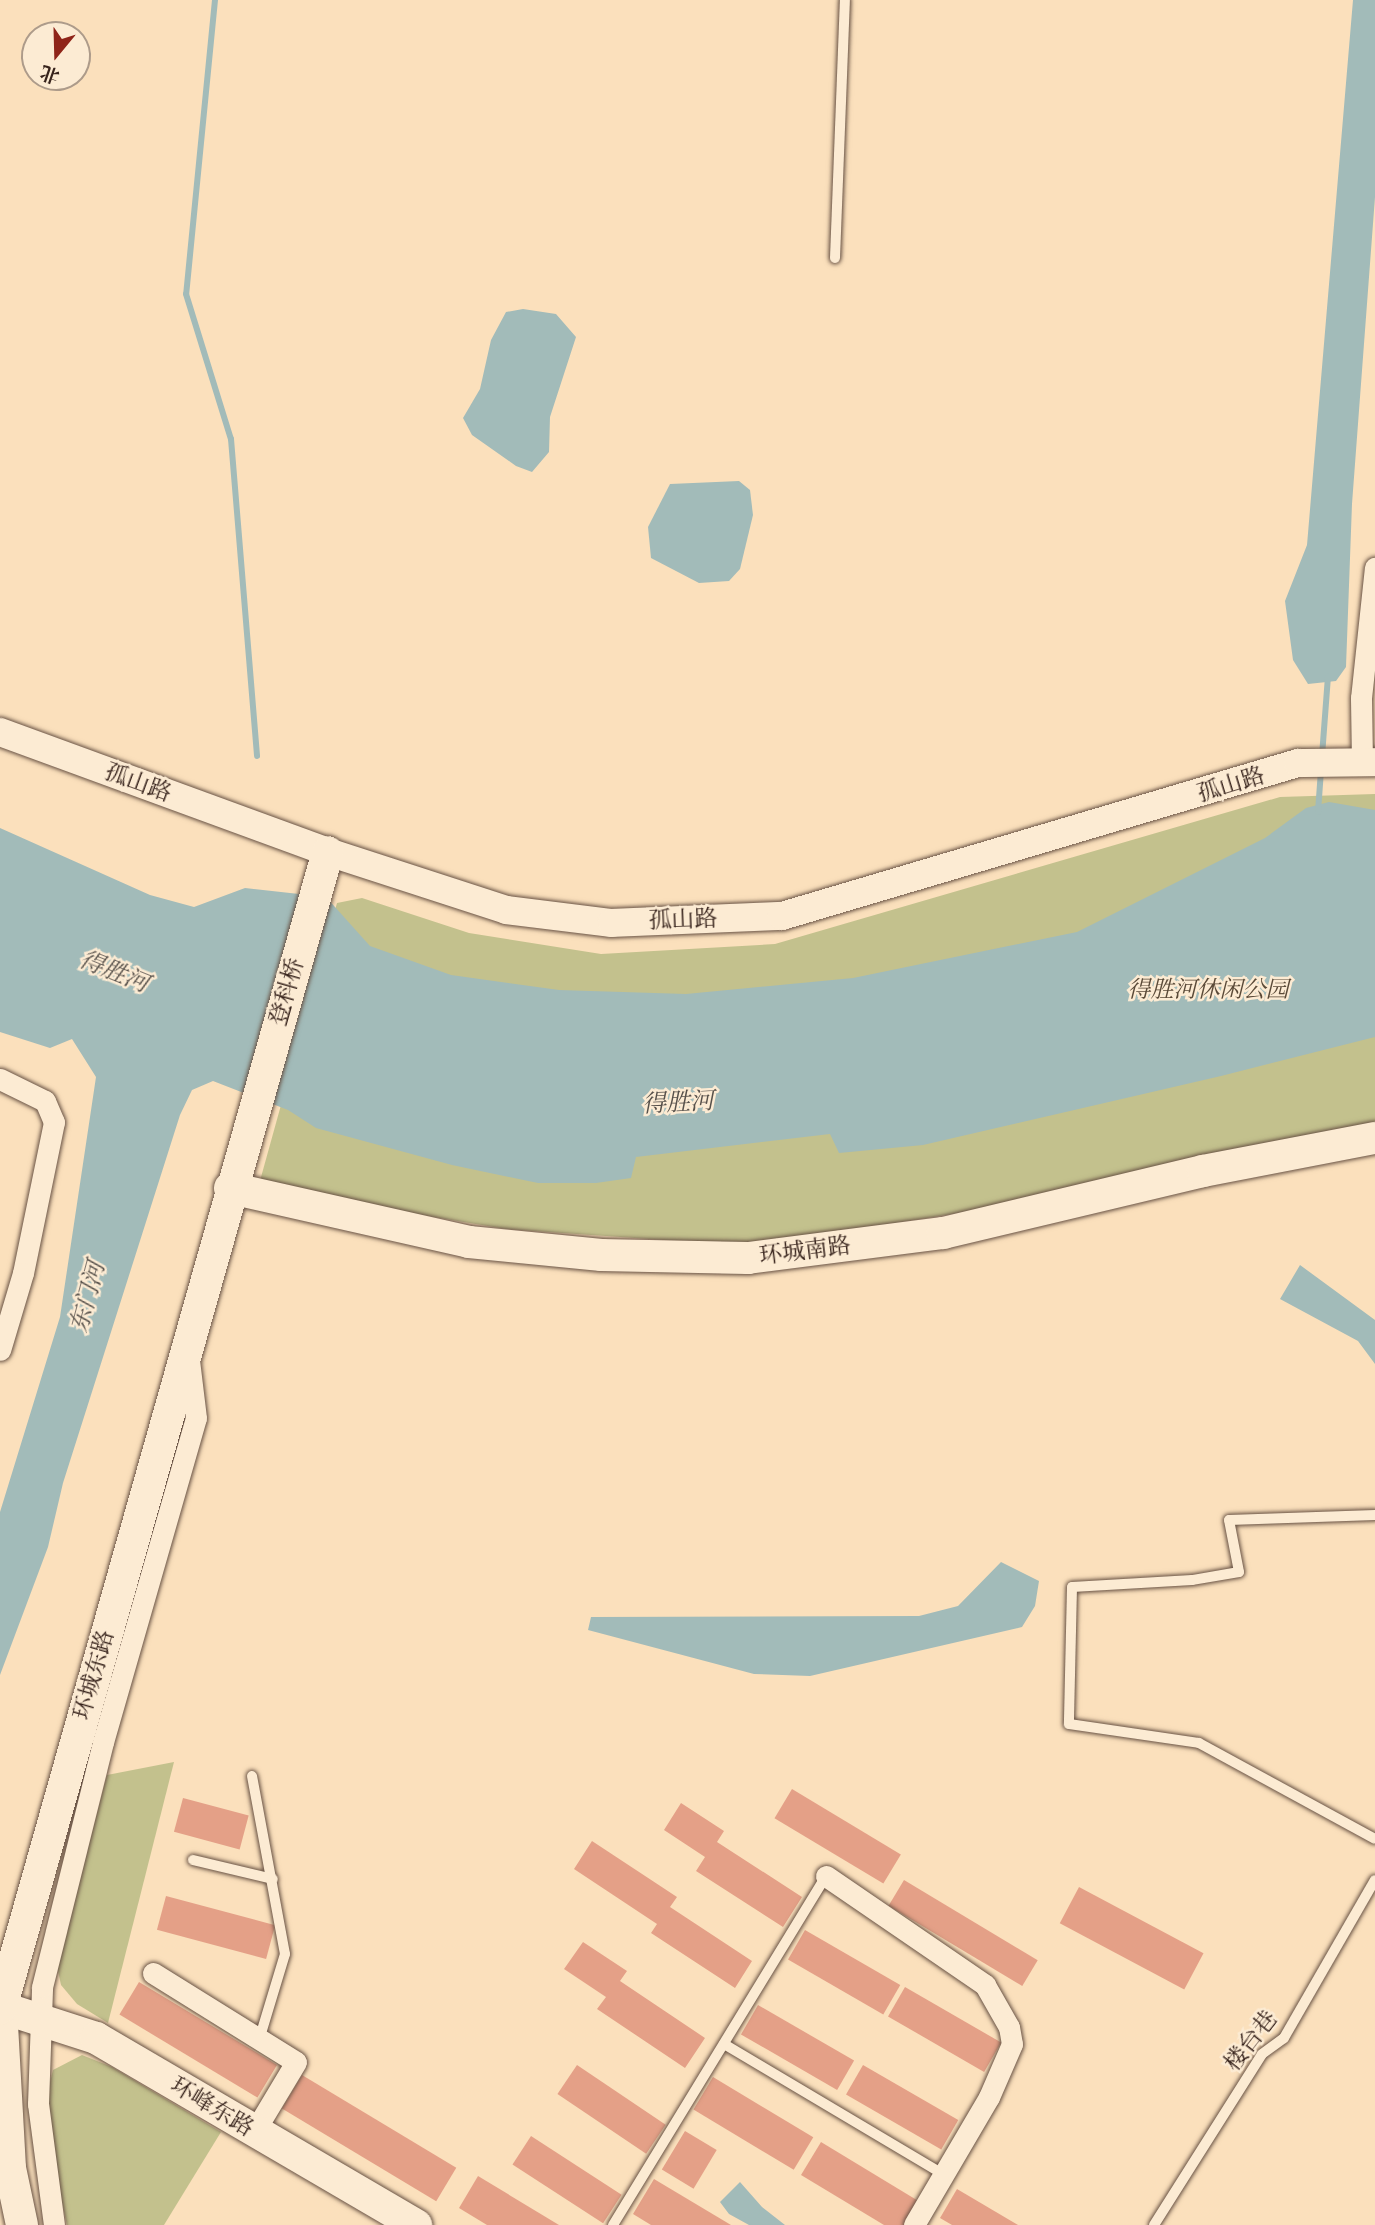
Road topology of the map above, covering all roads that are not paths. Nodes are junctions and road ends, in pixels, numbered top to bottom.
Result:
1 (845, 0) edge
2 (835, 258) dead end
3 (1375, 568) edge
4 (0, 732) edge
5 (1369, 762) edge
6 (328, 852) junction
7 (0, 1079) edge
8 (247, 1132) joint
9 (1375, 1138) edge
10 (230, 1188) junction
11 (187, 1343) junction
12 (0, 1350) edge
13 (1375, 1515) edge
14 (252, 1776) dead end
15 (1375, 1839) edge
16 (193, 1860) dead end
17 (826, 1876) joint
18 (273, 1879) junction
19 (1375, 1880) edge
20 (153, 1973) dead end
21 (1, 2008) edge
22 (38, 2019) junction
23 (260, 2037) junction
24 (724, 2044) junction
25 (254, 2132) junction
26 (943, 2174) junction
27 (22, 2225) edge
28 (54, 2225) edge
29 (416, 2225) edge
30 (613, 2225) edge
31 (914, 2225) edge
32 (1154, 2225) edge

1 - 2 lane
3 - 5 street
4 - 6 street, 孤山路
5 - 6 street, 孤山路
6 - 8 main road, 登科桥
7 - 12 street
8 - 10 main road, 环城东路
9 - 10 main road, 环城南路
10 - 11 main road, 环城东路
11 - 21 main road, 环城东路
11 - 22 street
13 - 15 lane
14 - 18 lane
16 - 18 lane
17 - 24 lane
17 - 26 street
18 - 23 lane
19 - 32 lane, 楼台巷
20 - 23 street
21 - 22 main road, 环峰东路
21 - 27 main road, 环城东路
22 - 25 main road, 环峰东路
22 - 28 street
23 - 25 street
24 - 26 lane
24 - 30 lane
25 - 29 main road, 环峰东路
26 - 31 street

